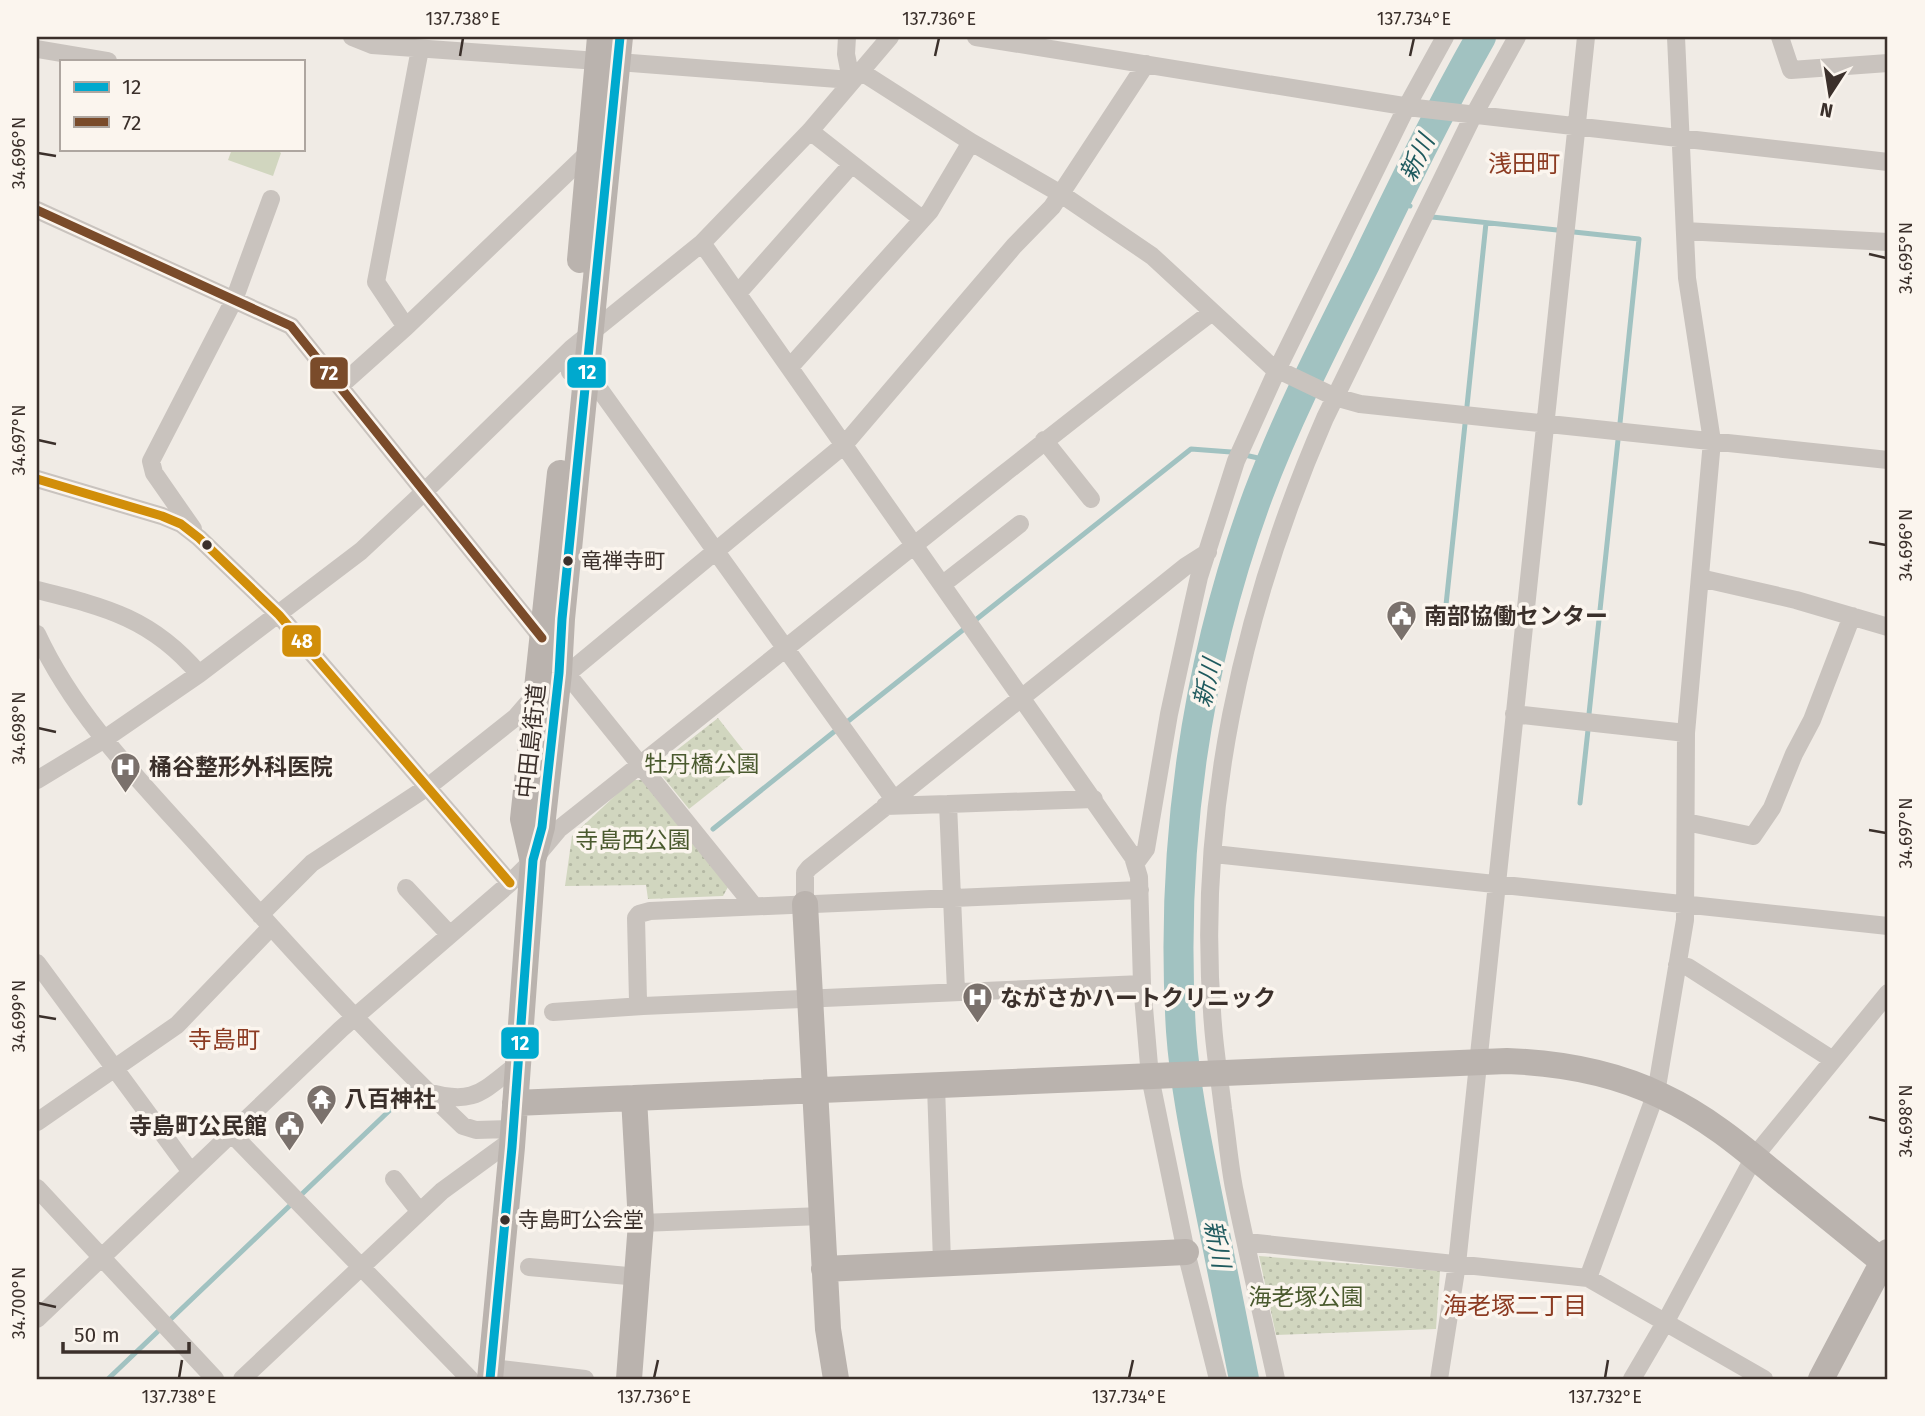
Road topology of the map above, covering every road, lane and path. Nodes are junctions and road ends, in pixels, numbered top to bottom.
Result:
1 (352, 37) edge
2 (847, 37) edge
3 (890, 37) edge
4 (975, 37) edge
5 (1444, 37) edge
6 (1517, 37) edge
7 (1586, 37) edge
8 (1676, 37) edge
9 (1780, 37) edge
10 (37, 49) edge
11 (420, 49) junction
12 (609, 49) edge
13 (102, 60) edge
14 (1888, 63) edge
15 (1146, 64) junction
16 (855, 76) junction
17 (1411, 107) junction
18 (1470, 114) junction
19 (1576, 126) junction
20 (810, 131) junction
21 (1679, 138) junction
22 (971, 142) junction
23 (589, 152) junction
24 (1888, 162) edge
25 (852, 164) junction
26 (1061, 194) junction
27 (271, 199) dead end
28 (37, 210) edge
29 (922, 219) junction
30 (1685, 231) junction
31 (1888, 242) edge
32 (702, 243) junction
33 (738, 293) junction
34 (234, 300) junction
35 (1212, 312) junction
36 (406, 327) junction
37 (580, 357) junction
38 (790, 367) junction
39 (1280, 371) junction
40 (340, 386) junction
41 (1332, 396) junction
42 (1545, 424) junction
43 (1044, 440) junction
44 (1712, 441) junction
45 (844, 445) junction
46 (1888, 460) edge
47 (37, 479) edge
48 (424, 492) junction
49 (1091, 499) dead end
50 (1020, 524) dead end
51 (199, 538) junction
52 (915, 544) junction
53 (716, 550) junction
54 (1208, 552) junction
55 (1700, 578) junction
56 (943, 584) junction
57 (37, 590) edge
58 (279, 615) junction
59 (1852, 616) junction
60 (1888, 627) edge
61 (37, 634) edge
62 (542, 638) junction
63 (787, 649) junction
64 (199, 674) junction
65 (563, 674) junction
66 (535, 695) junction
67 (1021, 697) junction
68 (1514, 714) junction
69 (1686, 733) junction
70 (103, 740) junction
71 (641, 764) junction
72 (37, 780) edge
73 (429, 786) junction
74 (1094, 799) junction
75 (889, 802) junction
76 (948, 804) junction
77 (1686, 822) junction
78 (1214, 854) junction
79 (533, 860) junction
80 (1136, 864) junction
81 (510, 883) junction
82 (1496, 885) junction
83 (406, 888) dead end
84 (1140, 890) junction
85 (953, 898) junction
86 (805, 904) junction
87 (1685, 905) junction
88 (754, 906) junction
89 (265, 921) junction
90 (1888, 926) edge
91 (450, 935) junction
92 (37, 963) edge
93 (1677, 965) junction
94 (1142, 984) junction
95 (956, 991) junction
96 (1888, 993) edge
97 (810, 998) junction
98 (643, 1006) junction
99 (554, 1012) dead end
100 (355, 1018) junction
101 (1833, 1060) junction
102 (1477, 1063) junction
103 (518, 1064) junction
104 (113, 1068) junction
105 (1214, 1074) junction
106 (1157, 1076) junction
107 (936, 1086) junction
108 (814, 1091) junction
109 (427, 1092) junction
110 (1656, 1093) junction
111 (634, 1098) junction
112 (37, 1122) edge
113 (513, 1124) junction
114 (231, 1133) junction
115 (1754, 1157) junction
116 (191, 1172) junction
117 (394, 1179) dead end
118 (37, 1188) edge
119 (420, 1212) junction
120 (822, 1216) junction
121 (641, 1223) junction
122 (1247, 1242) junction
123 (1186, 1252) junction
124 (101, 1258) junction
125 (1886, 1260) edge
126 (942, 1262) junction
127 (1457, 1264) junction
128 (529, 1267) dead end
129 (362, 1269) junction
130 (824, 1269) junction
131 (639, 1277) junction
132 (1588, 1278) junction
133 (37, 1320) edge
134 (1666, 1321) junction
135 (484, 1376) edge
136 (215, 1379) edge
137 (242, 1379) edge
138 (585, 1379) edge
139 (629, 1379) edge
140 (836, 1379) edge
141 (1218, 1379) edge
142 (1276, 1379) edge
143 (1439, 1379) edge
144 (1632, 1379) edge
145 (1765, 1379) edge
146 (1821, 1379) edge

1 - 11 street
2 - 16 street
3 - 16 street
4 - 15 street
5 - 17 street
6 - 18 street
7 - 19 street
8 - 21 street
9 - 14 street
10 - 13 street
11 - 12 street
11 - 36 street
12 - 16 street
12 - 23 street, 中田島街道
12 - 37 street, 中田島街道
15 - 17 street
15 - 26 street
16 - 20 street
16 - 22 street
17 - 18 street
17 - 39 street
18 - 19 street
18 - 41 street
19 - 21 street
19 - 42 street
20 - 25 street
20 - 32 street
21 - 24 street
21 - 30 street
22 - 26 street
22 - 29 street
23 - 36 street
23 - 37 street, 中田島街道
25 - 29 street
25 - 33 street
26 - 35 street
26 - 45 street
27 - 34 street
28 - 34 street
29 - 38 street
30 - 31 street
30 - 44 street
32 - 33 street
32 - 37 street
33 - 38 street
34 - 40 street
34 - 51 street
35 - 39 street
35 - 43 street
36 - 40 street
37 - 48 street
37 - 53 street
37 - 62 street, 中田島街道
37 - 65 street, 中田島街道
38 - 45 street
39 - 41 street
39 - 54 street
40 - 48 street
41 - 42 street
41 - 78 street
42 - 44 street
42 - 68 street
43 - 49 street
43 - 52 street
44 - 46 street
44 - 55 street
45 - 52 street
45 - 53 street
47 - 51 street
48 - 58 street
48 - 62 street
50 - 56 street
51 - 58 street
52 - 56 street
52 - 63 street
53 - 63 street
53 - 65 street
54 - 67 street
54 - 80 street
55 - 59 street
55 - 69 street
56 - 67 street
57 - 64 street
58 - 64 street
58 - 73 street
59 - 60 street
59 - 77 street
61 - 70 street
62 - 66 street, 中田島街道
63 - 71 street
63 - 75 street
64 - 70 street
65 - 71 street
65 - 79 street, 中田島街道
66 - 73 street
66 - 79 street, 中田島街道
67 - 74 street
67 - 75 street
68 - 69 street
68 - 82 street
69 - 77 street
70 - 72 street
70 - 89 street
71 - 79 street
71 - 88 street
73 - 81 street
73 - 89 street
74 - 76 street
74 - 80 street
75 - 76 street
75 - 86 street
76 - 85 street
77 - 87 street
78 - 82 street
78 - 105 street
79 - 81 street
79 - 103 street, 中田島街道
80 - 84 street
81 - 91 street
82 - 87 street
82 - 102 street
83 - 91 street
84 - 85 street
84 - 94 street
85 - 86 street
85 - 95 street
86 - 88 street
86 - 97 street
87 - 90 street
87 - 93 street
88 - 98 street
89 - 100 street
89 - 104 street
91 - 100 street
92 - 104 street
93 - 101 street
93 - 110 street
94 - 95 street
94 - 106 street
95 - 97 street
96 - 101 street
97 - 98 street
97 - 108 street
98 - 99 street
100 - 109 street
100 - 114 street
101 - 115 street
102 - 105 street
102 - 110 street
102 - 127 street
103 - 109 street
103 - 113 street, 中田島街道
104 - 112 street
104 - 116 street
105 - 106 street
105 - 122 street
106 - 107 street
106 - 123 street
107 - 108 street
107 - 126 street
108 - 111 street
108 - 120 street
109 - 113 street
110 - 115 street
110 - 132 street
111 - 113 street
111 - 121 street
113 - 119 street
113 - 135 street, 中田島街道
114 - 116 street
114 - 129 street
115 - 125 street
115 - 134 street
116 - 124 street
117 - 119 street
118 - 124 street
119 - 129 street
120 - 121 street
120 - 130 street
121 - 131 street
122 - 127 street
122 - 142 street
123 - 126 street
123 - 141 street
124 - 133 street
124 - 136 street
125 - 146 street
126 - 130 street
127 - 132 street
127 - 143 street
128 - 131 street
129 - 135 street
129 - 137 street
130 - 140 street
131 - 139 street
132 - 134 street
134 - 144 street
134 - 145 street
135 - 138 street

